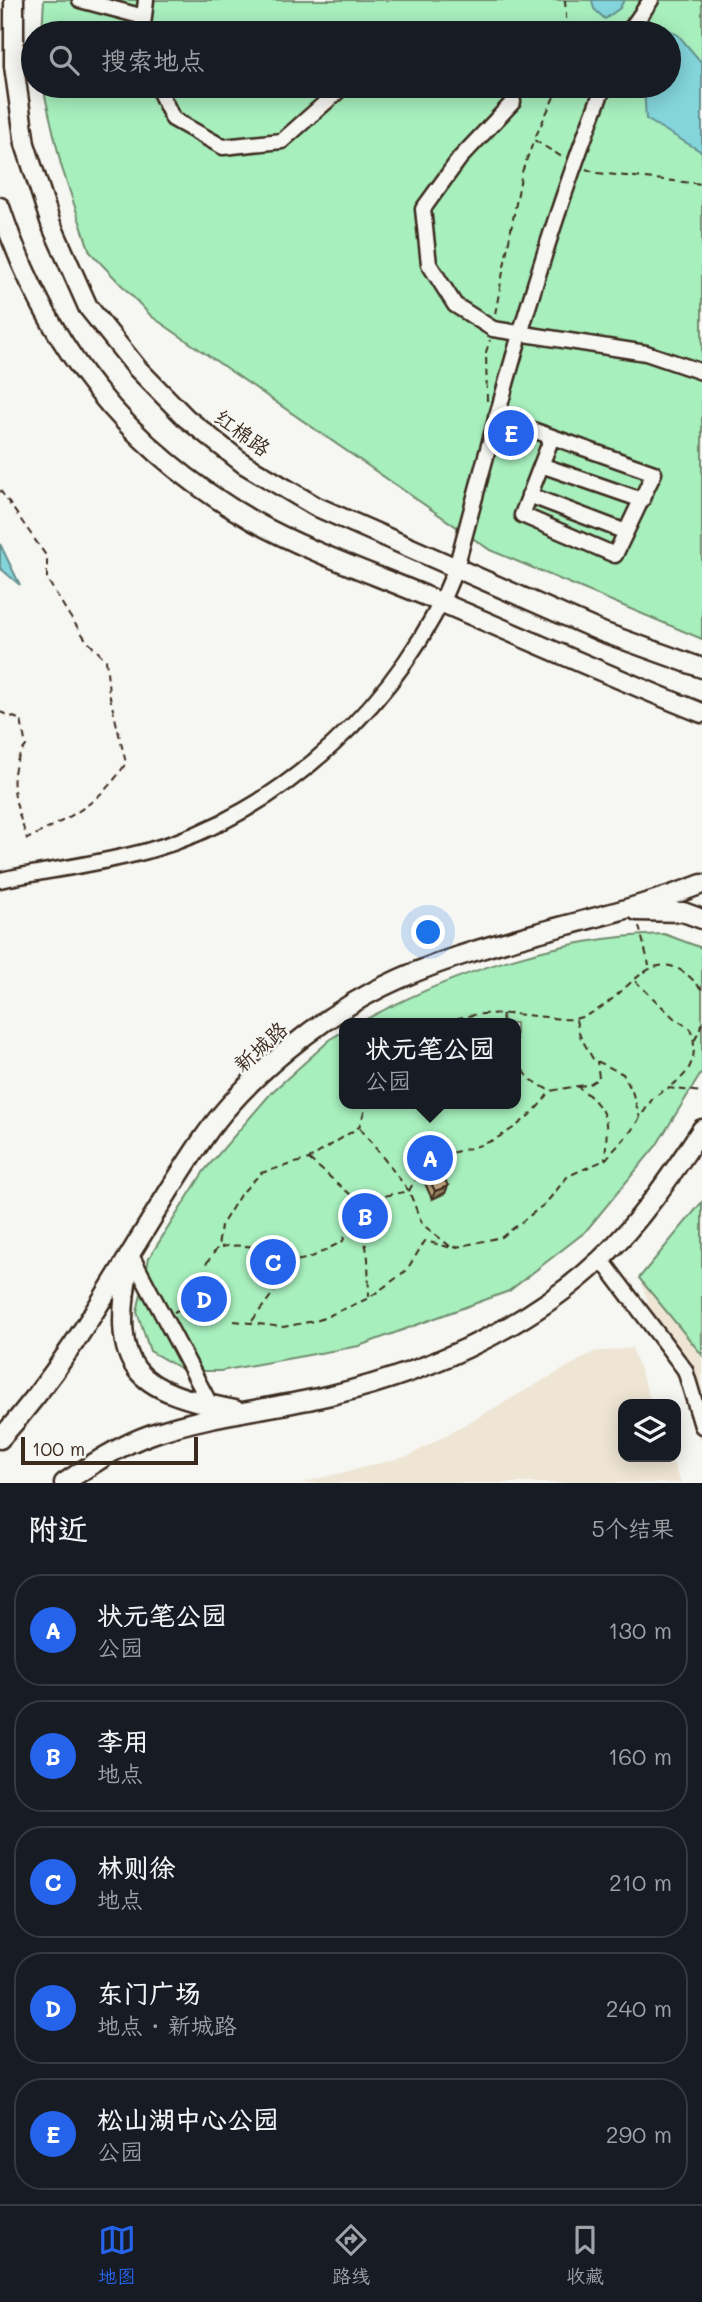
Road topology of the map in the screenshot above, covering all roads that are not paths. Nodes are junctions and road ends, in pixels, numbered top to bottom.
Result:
1 (14, 0) edge
2 (80, 0) edge
3 (146, 0) edge
4 (651, 0) edge
5 (106, 4) edge
6 (144, 17) junction
7 (144, 21) edge
8 (636, 21) edge
9 (163, 98) edge
10 (330, 98) edge
11 (512, 98) edge
12 (599, 98) edge
13 (0, 207) edge
14 (519, 332) junction
15 (702, 372) edge
16 (496, 416) junction
17 (552, 437) junction
18 (541, 465) junction
19 (529, 495) junction
20 (642, 500) junction
21 (626, 532) junction
22 (456, 568) junction
23 (443, 603) junction
24 (702, 668) edge
25 (702, 713) edge
26 (0, 880) edge
27 (702, 884) edge
28 (603, 915) junction
29 (702, 919) edge
30 (702, 1129) edge
31 (131, 1255) junction
32 (601, 1259) junction
33 (211, 1406) junction
34 (241, 1412) junction
35 (702, 1426) edge
36 (0, 1439) edge
37 (64, 1483) edge

1 - 22 main road, 红棉路
2 - 5 street
3 - 6 street
4 - 8 street
5 - 6 street
6 - 7 street
9 - 10 street
11 - 14 street
12 - 14 street
13 - 23 main road
14 - 15 street
14 - 16 street
16 - 17 street
16 - 22 street
17 - 18 street
17 - 20 street
18 - 19 street
18 - 20 street
19 - 21 street
19 - 21 street
20 - 21 street
22 - 23 street
22 - 24 main road, 红棉路
23 - 25 main road
23 - 26 street
27 - 28 main road, 新城路
28 - 29 main road
28 - 31 main road, 新城路
30 - 32 main road
31 - 33 street
31 - 33 main road
31 - 36 main road, 新城路
32 - 34 main road
32 - 35 street
33 - 34 main road
34 - 37 main road

